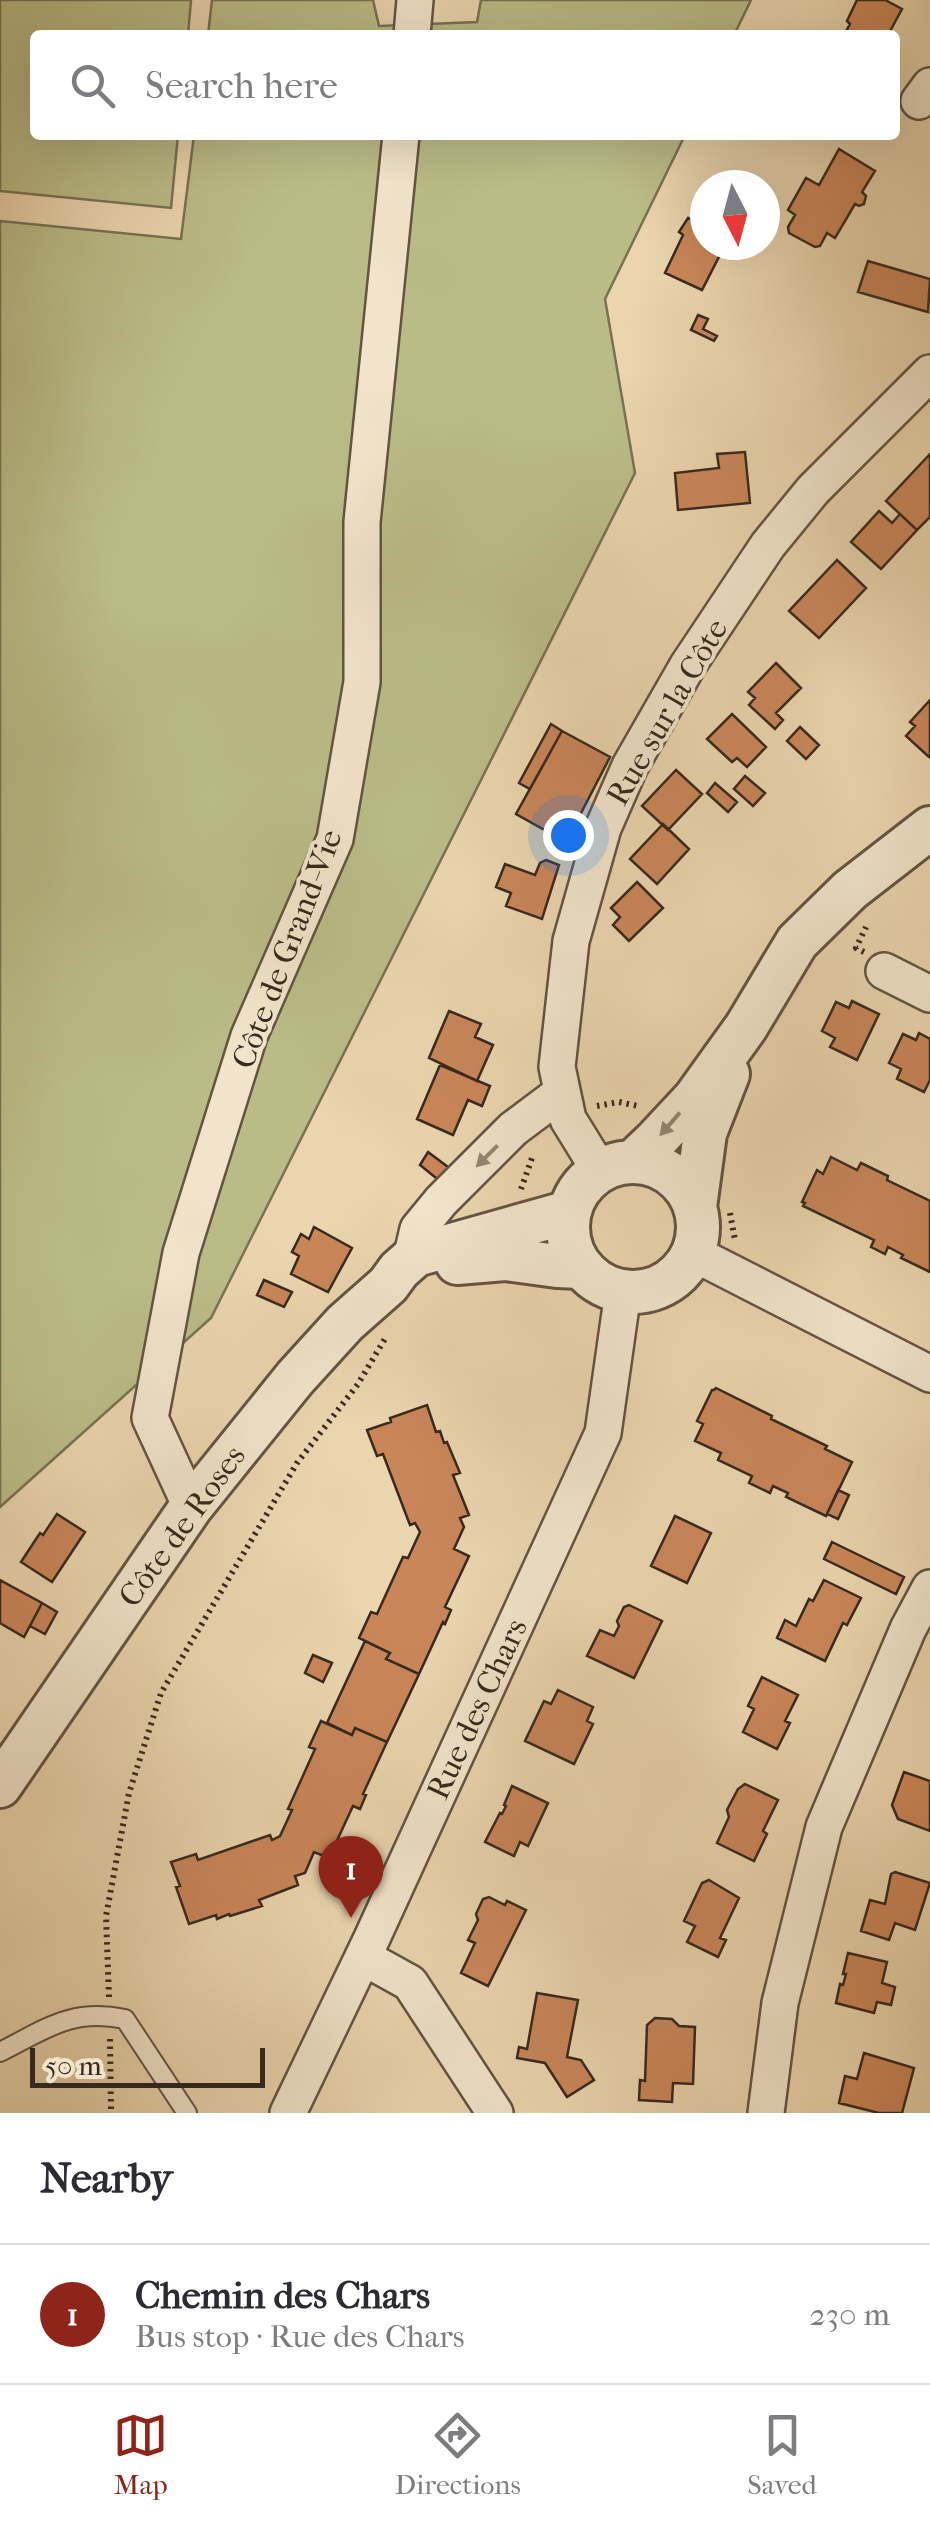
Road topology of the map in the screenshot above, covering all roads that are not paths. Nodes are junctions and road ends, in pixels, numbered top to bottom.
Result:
1 (415, 0) edge
2 (412, 30) edge
3 (400, 140) edge
4 (930, 372) edge
5 (930, 828) edge
6 (884, 971) road end
7 (930, 994) edge
8 (746, 1027) junction
9 (561, 1093) junction
10 (616, 1166) junction
11 (712, 1206) junction
12 (569, 1212) junction
13 (712, 1262) junction
14 (580, 1267) junction
15 (402, 1270) junction
16 (623, 1292) junction
17 (930, 1374) edge
18 (192, 1507) junction
19 (930, 1588) edge
20 (0, 1786) edge
21 (363, 1957) junction
22 (0, 2052) edge
23 (187, 2113) edge
24 (288, 2113) edge
25 (496, 2113) edge
26 (766, 2113) edge

1 - 2 street
3 - 18 street, Côte de Grand-Vie
4 - 9 street, Rue sur la Côte
5 - 8 street
6 - 7 street
8 -> 10 street
8 - 11 street
9 - 10 street, Rue sur la Côte
9 -> 15 street
10 - 11 street
10 - 12 street
11 - 13 street
12 - 14 street
12 - 15 street, Côte de Roses
13 - 16 street
13 - 17 street
14 - 15 street, Côte de Roses
14 - 16 street
15 - 18 street, Côte de Roses
16 - 21 street, Rue des Chars
18 - 20 street, Côte de Roses
19 - 26 street
21 - 24 street, Rue des Chars
21 - 25 street
22 - 23 lane

